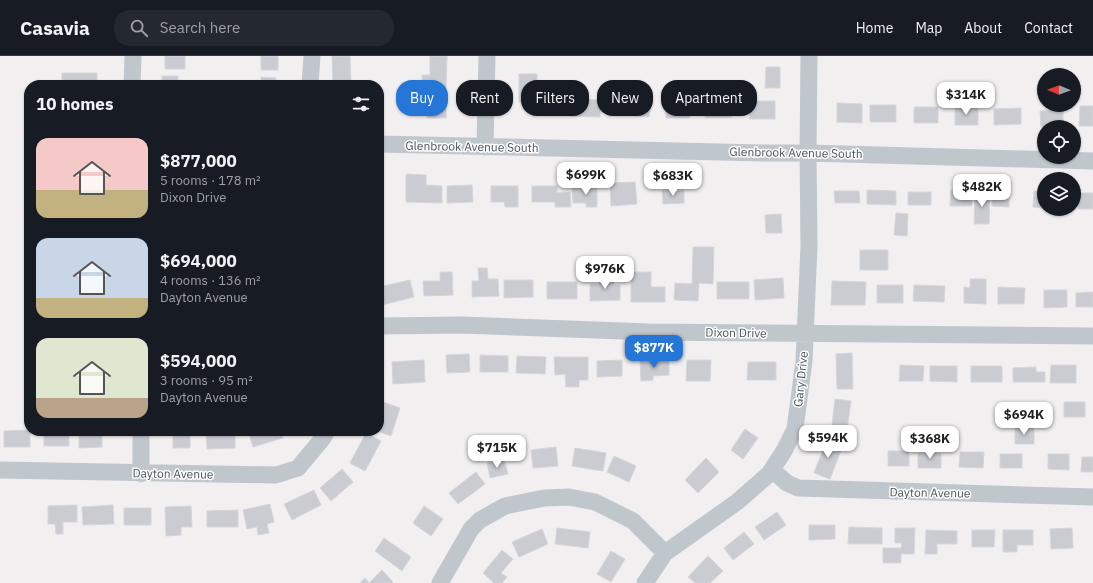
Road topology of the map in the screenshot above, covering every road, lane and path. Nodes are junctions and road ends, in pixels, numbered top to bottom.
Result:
1 (133, 56) edge
2 (312, 56) edge
3 (487, 56) edge
4 (809, 56) edge
5 (132, 80) edge
6 (310, 80) edge
7 (384, 144) edge
8 (485, 147) junction
9 (808, 153) junction
10 (1093, 161) edge
11 (384, 326) edge
12 (805, 334) junction
13 (1093, 336) edge
14 (141, 436) edge
15 (324, 436) edge
16 (0, 470) edge
17 (772, 470) junction
18 (141, 474) junction
19 (1093, 497) edge
20 (665, 553) junction
21 (440, 583) edge
22 (645, 583) edge

1 - 5 street
2 - 6 street
3 - 8 street
4 - 9 street, Gary Drive
7 - 8 street, Glenbrook Avenue South
8 - 9 street, Glenbrook Avenue South
9 - 10 street, Glenbrook Avenue South
9 - 12 street, Gary Drive
11 - 12 street, Dixon Drive
12 - 13 street, Dixon Drive
12 - 17 street, Gary Drive
14 - 18 street
15 - 18 street, Dayton Avenue
16 - 18 street, Dayton Avenue
17 - 19 street, Dayton Avenue
17 - 20 street, Gary Drive
20 - 21 street
20 - 22 street, Gary Drive

